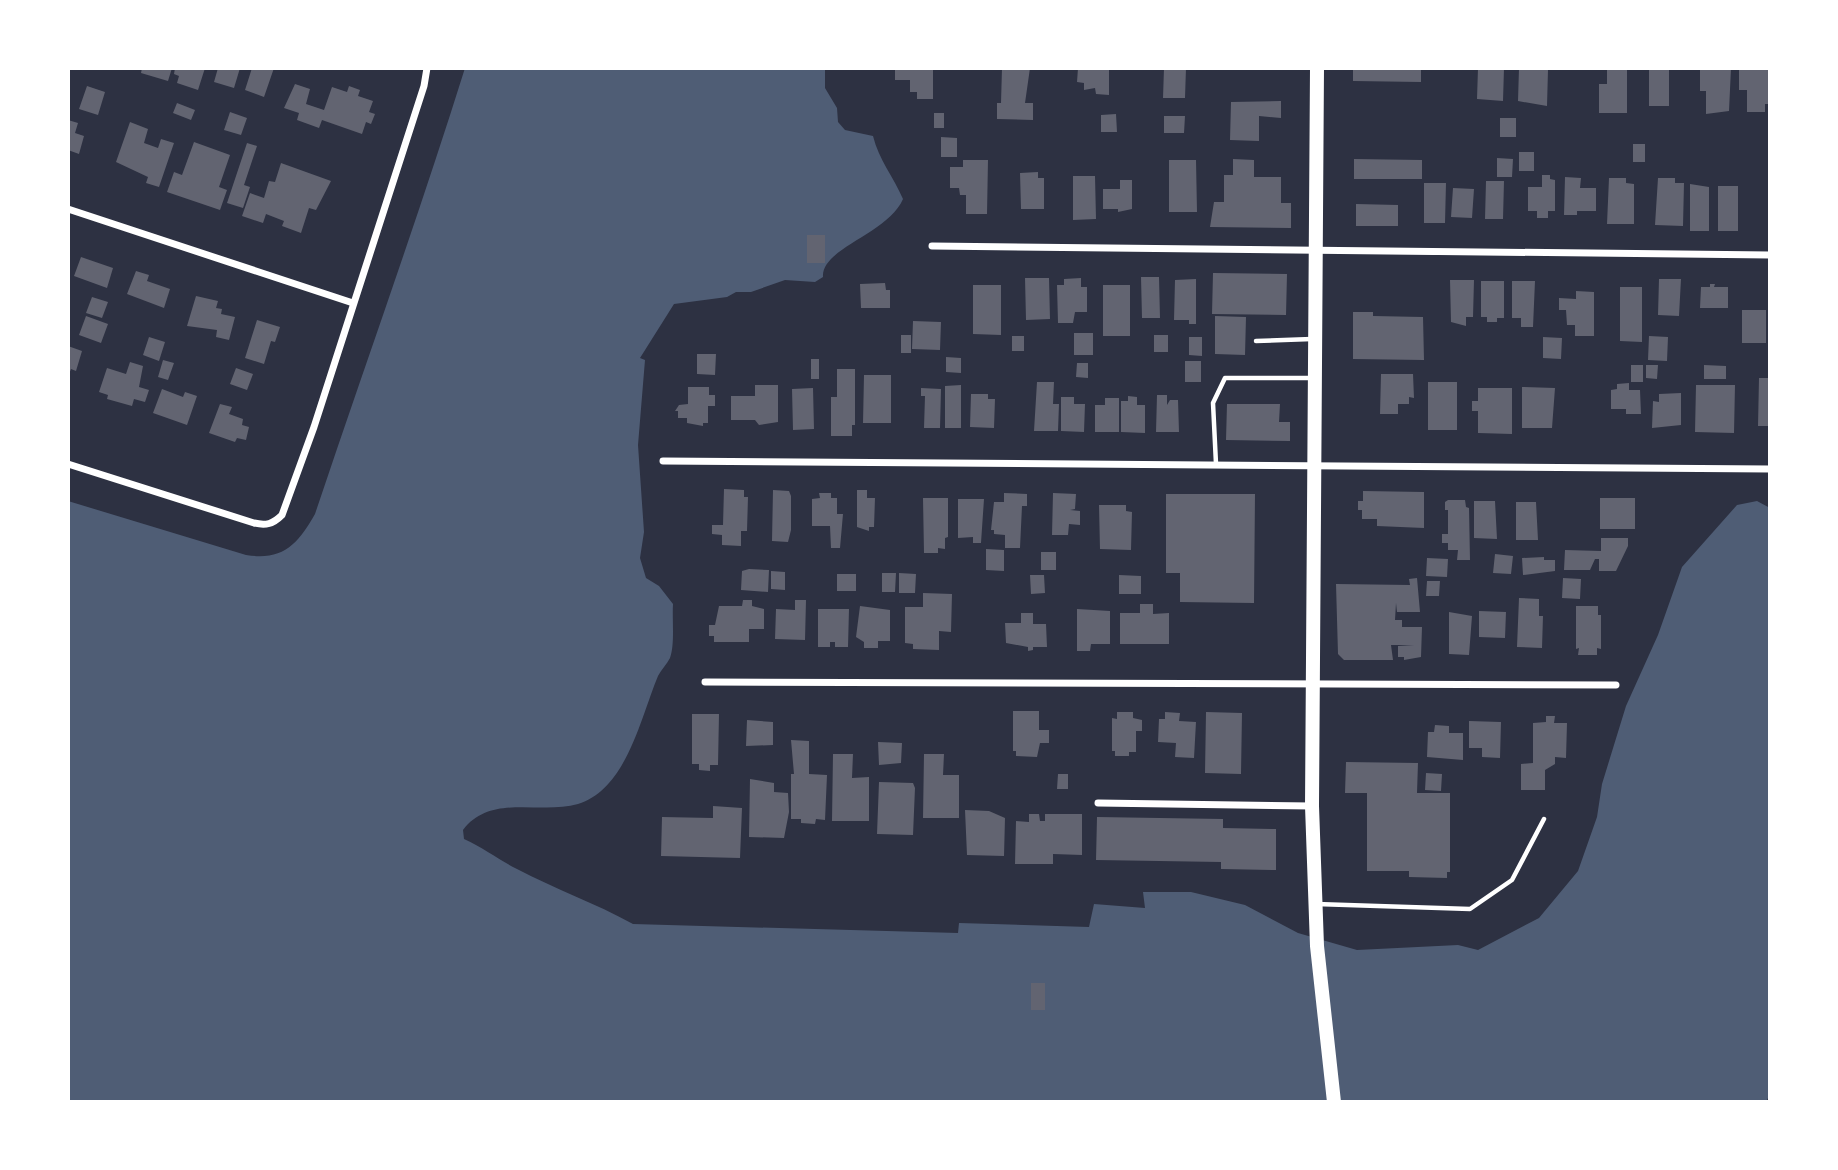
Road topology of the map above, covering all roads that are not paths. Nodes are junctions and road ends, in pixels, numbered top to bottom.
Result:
1 (416, 68) edge
2 (1317, 68) edge
3 (427, 70) edge
4 (68, 209) edge
5 (932, 246) dead end
6 (1316, 250) junction
7 (1770, 255) edge
8 (353, 303) junction
9 (1316, 339) junction
10 (1256, 341) dead end
11 (1316, 377) junction
12 (663, 461) dead end
13 (68, 464) edge
14 (1216, 464) junction
15 (1315, 464) junction
16 (1770, 469) edge
17 (705, 682) dead end
18 (1313, 682) junction
19 (1616, 685) dead end
20 (1098, 803) dead end
21 (1311, 806) junction
22 (1544, 819) dead end
23 (1315, 904) junction
24 (1334, 1102) edge

1 - 3 street
2 - 6 main road
3 - 8 street
4 - 8 street
5 - 6 street
6 - 7 street
6 - 9 main road
8 - 13 street
9 - 10 lane
9 - 11 main road
11 - 14 lane
11 - 15 main road
12 - 14 street
14 - 15 street
15 - 16 street
15 - 18 main road
17 - 18 street
18 - 19 street
18 - 21 main road
20 - 21 street
21 - 23 main road
22 - 23 lane
23 - 24 main road

